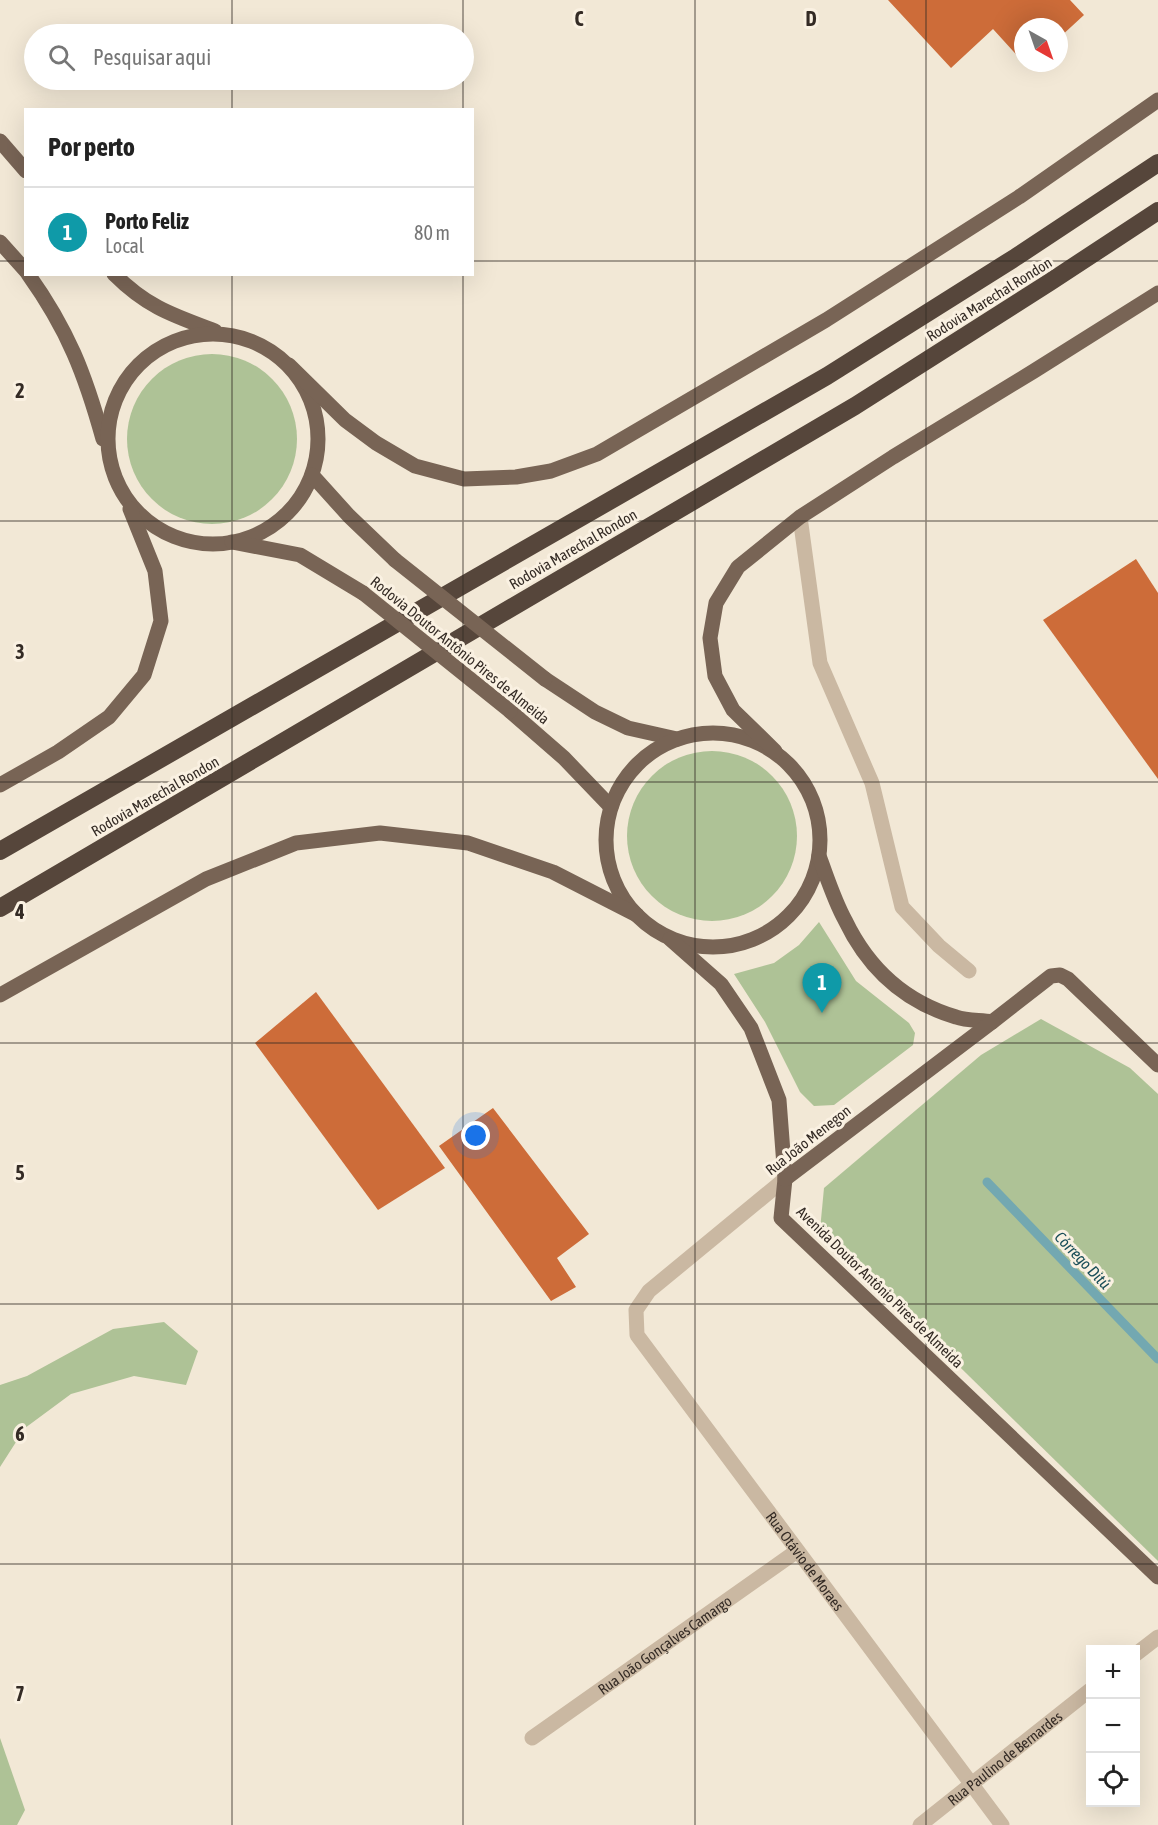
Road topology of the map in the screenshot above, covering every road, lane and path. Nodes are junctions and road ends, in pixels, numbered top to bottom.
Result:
1 (1158, 100) edge
2 (0, 141) edge
3 (1158, 163) edge
4 (24, 169) edge
5 (1158, 211) edge
6 (0, 242) edge
7 (24, 270) edge
8 (29, 276) edge
9 (116, 276) edge
10 (1158, 293) edge
11 (224, 334) junction
12 (289, 365) junction
13 (108, 457) junction
14 (312, 475) junction
15 (127, 500) junction
16 (800, 517) junction
17 (232, 542) junction
18 (677, 739) junction
19 (775, 751) junction
20 (0, 785) edge
21 (611, 807) junction
22 (0, 851) edge
23 (819, 856) junction
24 (0, 908) edge
25 (637, 915) junction
26 (670, 939) junction
27 (969, 971) dead end
28 (0, 995) edge
29 (992, 1022) junction
30 (1158, 1065) edge
31 (785, 1179) junction
32 (649, 1291) joint
33 (797, 1551) junction
34 (1158, 1577) edge
35 (1158, 1636) edge
36 (1140, 1651) edge
37 (1086, 1693) edge
38 (532, 1738) dead end
39 (971, 1785) junction
40 (920, 1825) edge
41 (1002, 1825) edge

1 - 12 main road
2 - 4 main road
3 - 22 highway, Rodovia Marechal Rondon
5 - 24 highway, Rodovia Marechal Rondon
6 - 7 main road
8 - 13 main road
9 - 11 main road
10 - 16 main road
11 - 12 main road
11 - 13 main road
12 - 14 main road
13 - 15 main road
14 - 17 main road
14 - 18 main road, Rodovia Doutor Antônio Pires de Almeida, bridge
15 - 17 main road
15 - 20 main road
16 - 19 main road
16 - 27 street
17 - 21 main road, Rodovia Doutor Antônio Pires de Almeida, bridge
18 - 19 main road
18 - 21 main road
19 - 23 main road
21 - 25 main road
23 - 26 main road
23 - 29 main road
25 - 26 main road
25 - 28 main road
26 - 31 main road, Avenida Doutor Antônio Pires de Almeida
29 - 30 main road
29 - 31 main road, Rua João Menegon
31 - 32 street, Rua João Menegon
31 - 34 main road, Avenida Doutor Antônio Pires de Almeida
32 - 33 street, Rua Otávio de Moraes
33 - 38 street, Rua João Gonçalves Camargo
33 - 39 street, Rua Otávio de Moraes
35 - 36 street
37 - 39 street, Rua Paulino de Bernardes
39 - 40 street, Rua Paulino de Bernardes
39 - 41 street, Rua Otávio de Moraes

